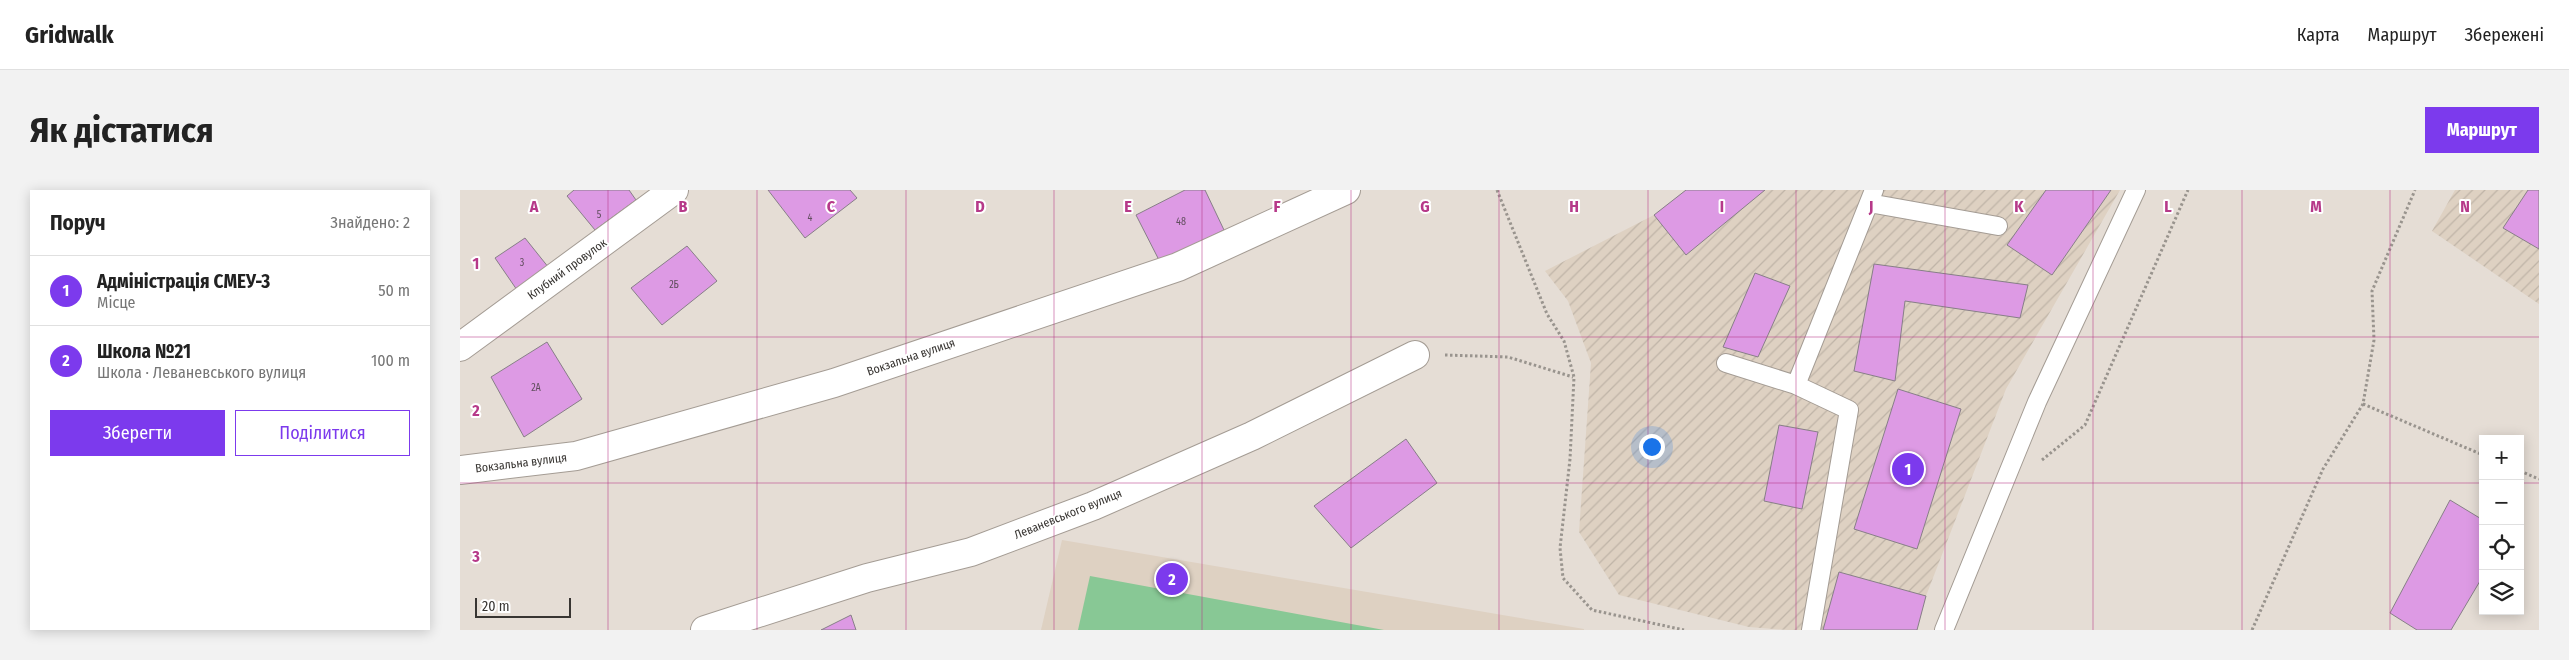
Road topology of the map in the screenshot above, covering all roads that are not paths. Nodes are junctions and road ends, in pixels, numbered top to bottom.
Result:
1 (674, 190) edge
2 (1346, 190) edge
3 (2136, 190) edge
4 (1872, 196) edge
5 (1998, 226) dead end
6 (460, 347) edge
7 (1414, 355) road end
8 (1726, 363) dead end
9 (1796, 384) junction
10 (460, 470) edge
11 (705, 630) edge
12 (1811, 630) edge
13 (1944, 630) edge

1 - 6 street, Клубний провулок
2 - 10 street, Вокзальна вулиця
3 - 13 lane
4 - 5 lane
4 - 9 lane
7 - 11 street, Леваневського вулиця
8 - 9 lane
9 - 12 lane

